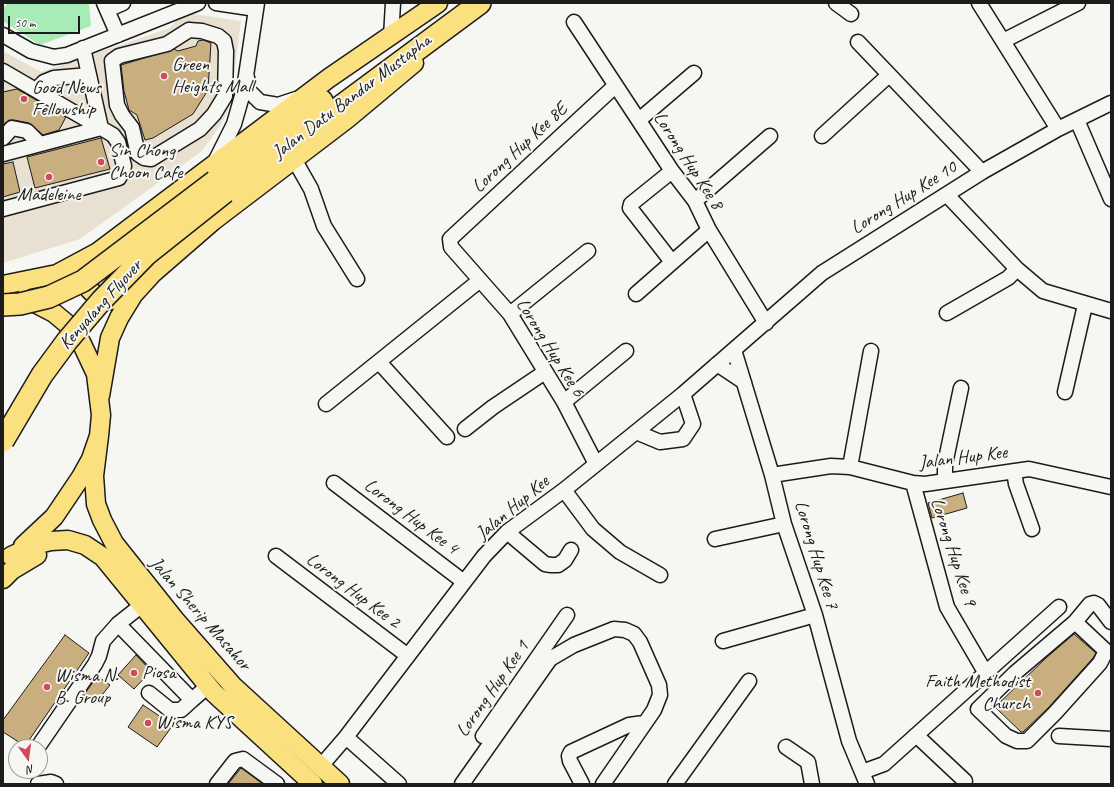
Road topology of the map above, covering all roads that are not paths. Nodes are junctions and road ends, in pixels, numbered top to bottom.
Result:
1 (124, 3) edge
2 (198, 3) edge
3 (216, 3) edge
4 (394, 3) edge
5 (438, 3) edge
6 (836, 3) edge
7 (979, 3) edge
8 (1078, 3) edge
9 (105, 6) edge
10 (257, 6) edge
11 (468, 6) edge
12 (182, 8) junction
13 (851, 14) dead end
14 (574, 22) dead end
15 (189, 30) junction
16 (3, 34) edge
17 (118, 35) junction
18 (391, 37) junction
19 (858, 42) dead end
20 (1003, 42) junction
21 (83, 48) junction
22 (3, 71) edge
23 (694, 73) dead end
24 (90, 75) junction
25 (246, 75) junction
26 (889, 75) junction
27 (616, 86) junction
28 (36, 90) junction
29 (308, 93) junction
30 (1111, 103) edge
31 (639, 120) junction
32 (1077, 120) junction
33 (101, 128) junction
34 (1058, 129) junction
35 (770, 136) dead end
36 (822, 136) dead end
37 (3, 138) edge
38 (40, 144) junction
39 (3, 154) edge
40 (294, 159) junction
41 (672, 172) junction
42 (982, 172) junction
43 (218, 180) junction
44 (947, 195) junction
45 (1111, 199) edge
46 (695, 201) junction
47 (3, 210) edge
48 (709, 230) junction
49 (450, 239) joint
50 (588, 251) dead end
51 (90, 257) junction
52 (672, 262) junction
53 (1017, 269) junction
54 (357, 279) dead end
55 (479, 281) junction
56 (3, 285) edge
57 (137, 291) junction
58 (3, 292) edge
59 (636, 294) dead end
60 (3, 305) edge
61 (1085, 305) junction
62 (1111, 311) edge
63 (947, 313) dead end
64 (510, 314) junction
65 (766, 323) junction
66 (734, 350) junction
67 (626, 351) dead end
68 (871, 352) dead end
69 (380, 362) junction
70 (717, 364) junction
71 (545, 372) junction
72 (744, 382) junction
73 (961, 388) dead end
74 (1065, 392) dead end
75 (683, 394) junction
76 (100, 396) junction
77 (564, 402) junction
78 (326, 404) dead end
79 (465, 429) dead end
80 (636, 432) junction
81 (99, 436) junction
82 (447, 437) dead end
83 (3, 441) edge
84 (596, 464) junction
85 (850, 467) junction
86 (1014, 471) junction
87 (772, 475) junction
88 (945, 480) junction
89 (334, 483) dead end
90 (913, 483) junction
91 (1111, 487) edge
92 (564, 490) junction
93 (784, 524) junction
94 (1032, 529) dead end
95 (508, 532) junction
96 (715, 539) dead end
97 (571, 550) dead end
98 (276, 556) dead end
99 (7, 558) edge
100 (118, 573) junction
101 (660, 576) dead end
102 (3, 578) edge
103 (464, 582) junction
104 (142, 605) junction
105 (1059, 608) dead end
106 (567, 615) dead end
107 (815, 615) junction
108 (1075, 622) junction
109 (1111, 622) edge
110 (118, 624) junction
111 (723, 642) dead end
112 (1109, 649) edge
113 (408, 656) junction
114 (1000, 660) junction
115 (985, 672) junction
116 (1015, 673) junction
117 (749, 681) dead end
118 (208, 686) junction
119 (149, 693) dead end
120 (962, 693) junction
121 (192, 700) junction
122 (978, 709) junction
123 (644, 723) junction
124 (916, 735) junction
125 (1059, 736) dead end
126 (346, 738) junction
127 (43, 739) edge
128 (1111, 739) edge
129 (786, 747) dead end
130 (321, 766) junction
131 (865, 778) edge
132 (965, 781) dead end
133 (38, 784) edge
134 (56, 784) edge
135 (217, 784) edge
136 (278, 784) edge
137 (313, 784) edge
138 (340, 784) edge
139 (398, 784) edge
140 (450, 784) edge
141 (462, 784) edge
142 (582, 784) edge
143 (603, 784) edge
144 (675, 784) edge
145 (812, 784) edge

1 - 9 street
2 - 12 street
3 - 10 street
4 - 18 street
5 - 18 main road
6 - 13 street
7 - 20 street
8 - 20 street
9 - 17 street
10 - 25 street
11 - 40 main road
11 - 43 highway, Jalan Datu Bandar Mustapha
12 - 15 street
12 - 17 street
14 - 27 street, Lorong Hup Kee 8
15 - 15 street
16 - 21 street
17 - 21 street
18 - 29 main road
19 - 26 street
20 - 34 street
21 - 24 street
22 - 28 street
23 - 31 street
24 - 28 street
24 - 33 street
25 - 29 street
25 - 43 street
26 - 36 street
26 - 42 street
27 - 31 street, Lorong Hup Kee 8
27 - 49 street, Lorong Hup Kee 8E
28 - 33 street
29 - 43 main road
30 - 32 street, Lorong Hup Kee 10
31 - 41 street, Lorong Hup Kee 8
32 - 34 street, Lorong Hup Kee 10
32 - 45 street
33 - 38 street
33 - 47 street
34 - 42 street, Lorong Hup Kee 10
35 - 46 street
37 - 38 street
38 - 39 street
40 - 54 street
40 - 57 main road
41 - 46 street, Lorong Hup Kee 8
41 - 52 street
42 - 44 street, Lorong Hup Kee 10
43 - 51 main road
43 - 60 highway, Kenyalang Flyover, bridge
43 - 83 highway, Kenyalang Flyover, bridge
44 - 53 street
44 - 65 street, Lorong Hup Kee 10
46 - 48 street, Lorong Hup Kee 8
48 - 52 street
48 - 65 street, Lorong Hup Kee 8
49 - 55 street, Lorong Hup Kee 6
50 - 64 street
51 - 56 main road
51 - 57 main road
52 - 59 street
53 - 61 street
53 - 63 street
55 - 64 street, Lorong Hup Kee 6
55 - 69 street
57 - 76 main road
58 - 76 main road
61 - 62 street
61 - 74 street
64 - 71 street, Lorong Hup Kee 6
65 - 66 street, Lorong Hup Kee 10
66 - 70 street, Jalan Hup Kee
66 - 72 street, Lorong Hup Kee 7
67 - 77 street
68 - 85 street
69 - 78 street
69 - 82 street
70 - 72 street
70 - 75 street, Jalan Hup Kee
71 - 77 street, Lorong Hup Kee 6
71 - 79 street
72 - 87 street, Lorong Hup Kee 7
73 - 88 street
75 - 80 street, Jalan Hup Kee
75 - 80 street
76 - 81 main road
77 - 84 street, Lorong Hup Kee 6
80 - 84 street, Jalan Hup Kee
81 - 99 main road
81 - 130 main road, Jalan Sherip Masahor
84 - 92 street, Jalan Hup Kee
85 - 87 street, Jalan Hup Kee
85 - 90 street, Jalan Hup Kee
86 - 88 street, Jalan Hup Kee
86 - 91 street, Jalan Hup Kee
86 - 94 street
87 - 93 street, Lorong Hup Kee 7
88 - 90 street, Jalan Hup Kee
89 - 103 street, Lorong Hup Kee 4
90 - 115 street, Lorong Hup Kee 9
92 - 95 street, Jalan Hup Kee
92 - 101 street
93 - 96 street
93 - 107 street, Lorong Hup Kee 7
95 - 97 street
95 - 103 street, Jalan Hup Kee
98 - 113 street, Lorong Hup Kee 2
99 - 100 main road, Jalan Sherip Masahor
100 - 102 main road
100 - 104 main road, Jalan Sherip Masahor
103 - 113 street, Jalan Hup Kee
104 - 110 street
104 - 118 main road, Jalan Sherip Masahor
105 - 114 street
106 - 140 street, Lorong Hup Kee 1
107 - 111 street
107 - 131 street, Lorong Hup Kee 7
108 - 109 street
108 - 112 street
108 - 116 street
110 - 121 street
110 - 127 street
112 - 122 street
113 - 126 street, Jalan Hup Kee
114 - 115 street
114 - 116 street
115 - 120 street
116 - 122 street
117 - 144 street
118 - 121 street
118 - 137 main road, Jalan Sherip Masahor
119 - 121 street
120 - 122 street
120 - 124 street
123 - 141 street
123 - 142 street
123 - 143 street
124 - 131 street
124 - 132 street
125 - 128 street
126 - 130 street, Jalan Hup Kee
126 - 139 street
129 - 145 street
130 - 138 main road, Jalan Sherip Masahor
133 - 134 street
135 - 136 street

